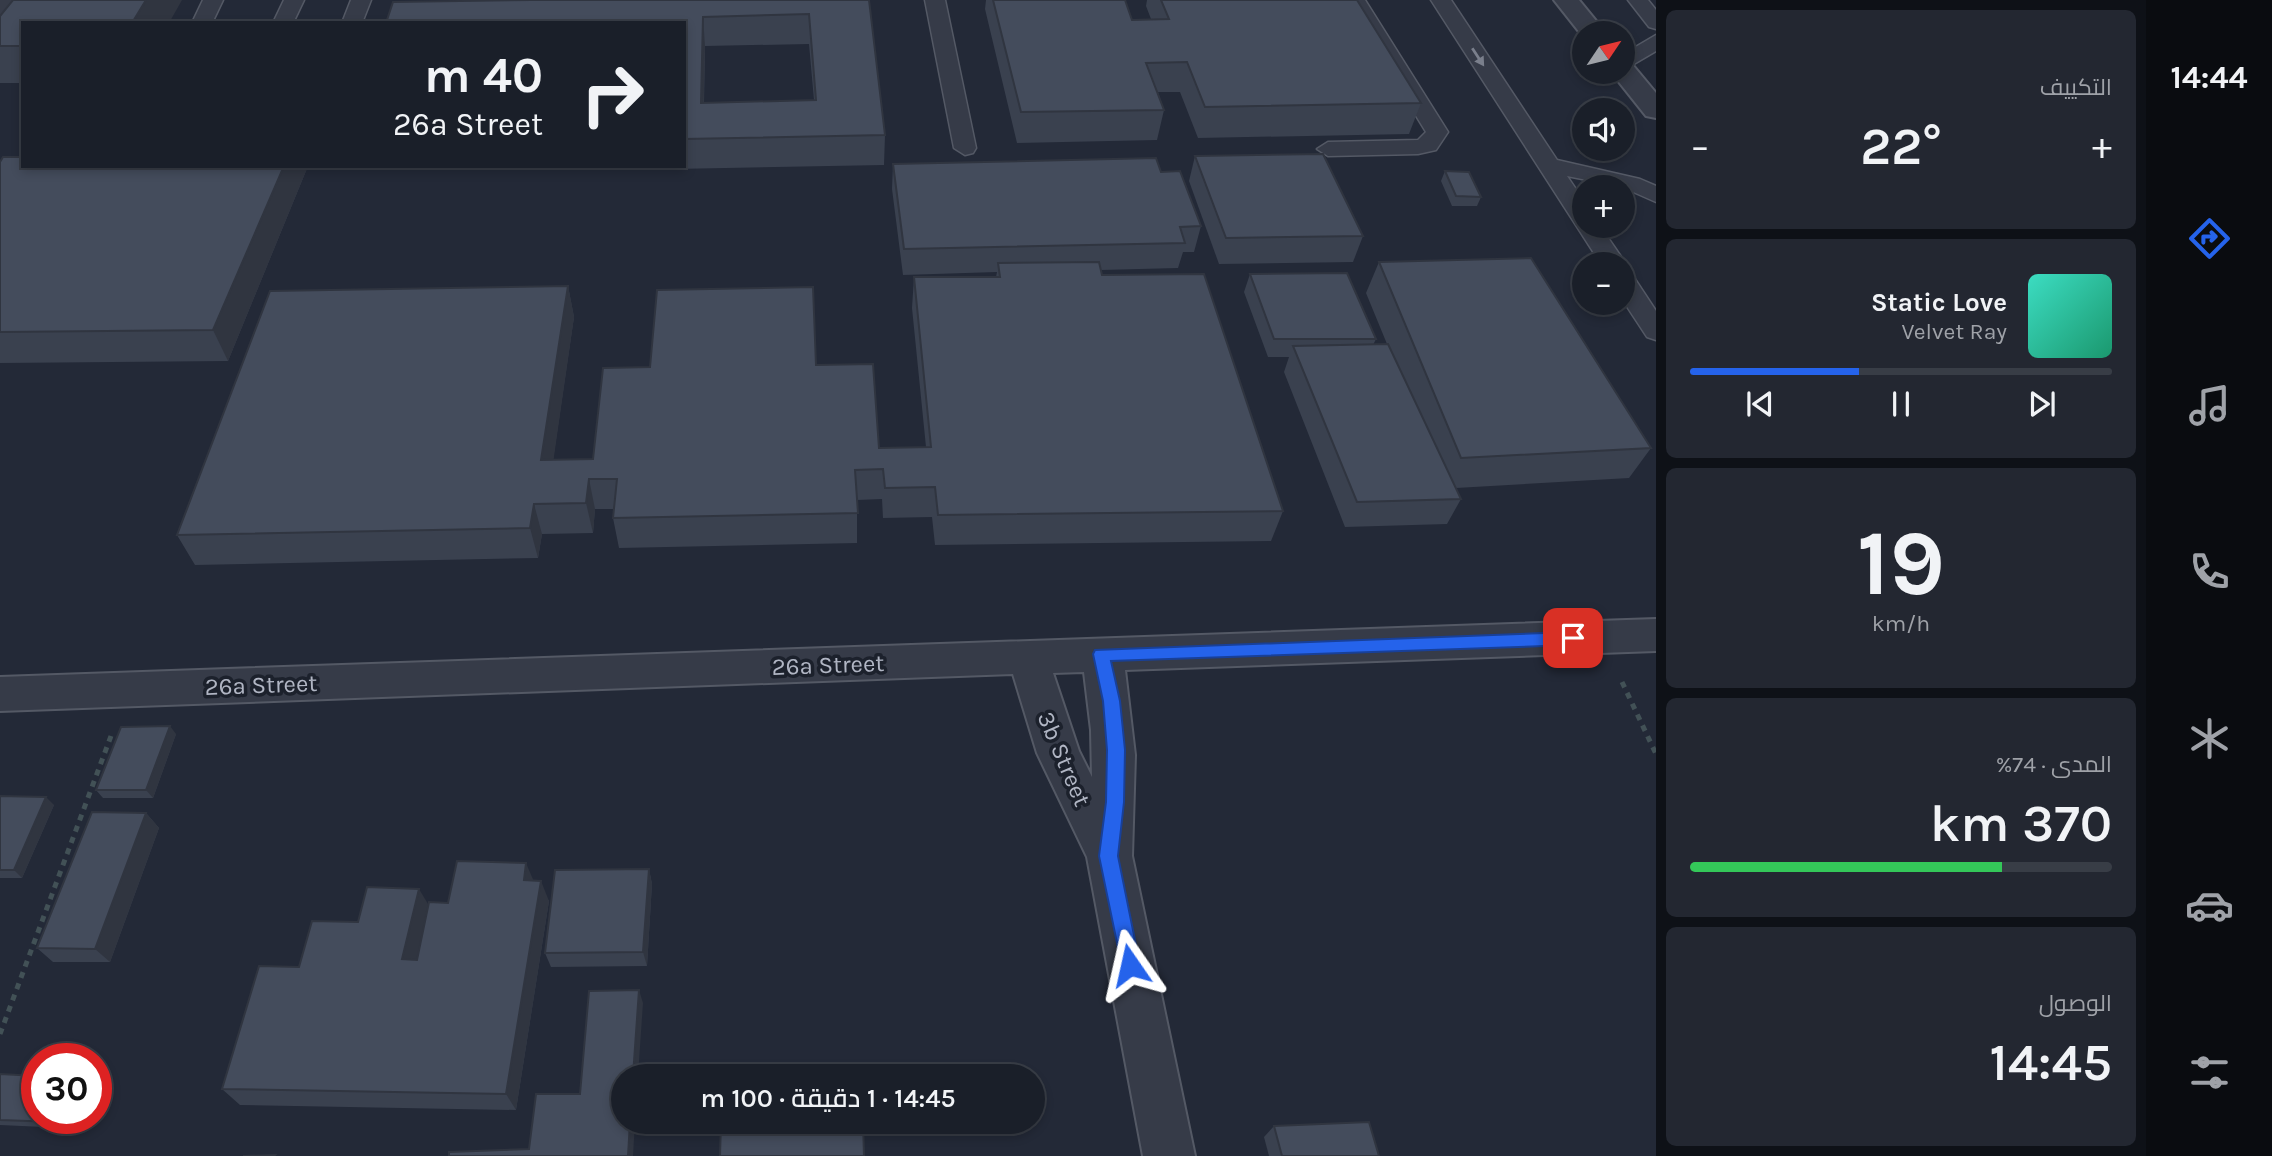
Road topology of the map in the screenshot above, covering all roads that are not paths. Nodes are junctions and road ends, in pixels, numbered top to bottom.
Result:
1 (9, 0) edge
2 (213, 0) edge
3 (294, 0) edge
4 (361, 0) edge
5 (935, 0) edge
6 (1355, 0) edge
7 (1441, 0) edge
8 (1566, 0) edge
9 (1638, 0) edge
10 (0, 13) edge
11 (203, 21) edge
12 (284, 21) edge
13 (353, 21) edge
14 (1583, 21) edge
15 (1656, 23) edge
16 (1656, 41) edge
17 (1635, 57) edge
18 (1635, 83) edge
19 (1656, 110) edge
20 (965, 148) dead end
21 (1328, 149) edge
22 (1548, 165) junction
23 (1656, 195) edge
24 (1572, 202) edge
25 (1635, 299) edge
26 (1656, 331) edge
27 (1656, 635) edge
28 (1101, 654) junction
29 (1028, 659) junction
30 (0, 694) edge
31 (1109, 856) junction
32 (1169, 1156) edge

1 - 10 lane
2 - 11 lane
3 - 12 lane
4 - 13 lane
5 - 20 lane
6 - 21 lane
7 -> 22 lane
8 - 14 street
9 - 15 lane
16 - 17 lane
18 - 19 street
22 - 23 lane
22 - 24 lane
25 - 26 lane
27 - 28 street, 26a Street
28 - 29 street, 26a Street
28 - 31 street, 3b Street
29 - 30 street, 26a Street
29 - 31 street, 3b Street
31 - 32 street, 3b Street

